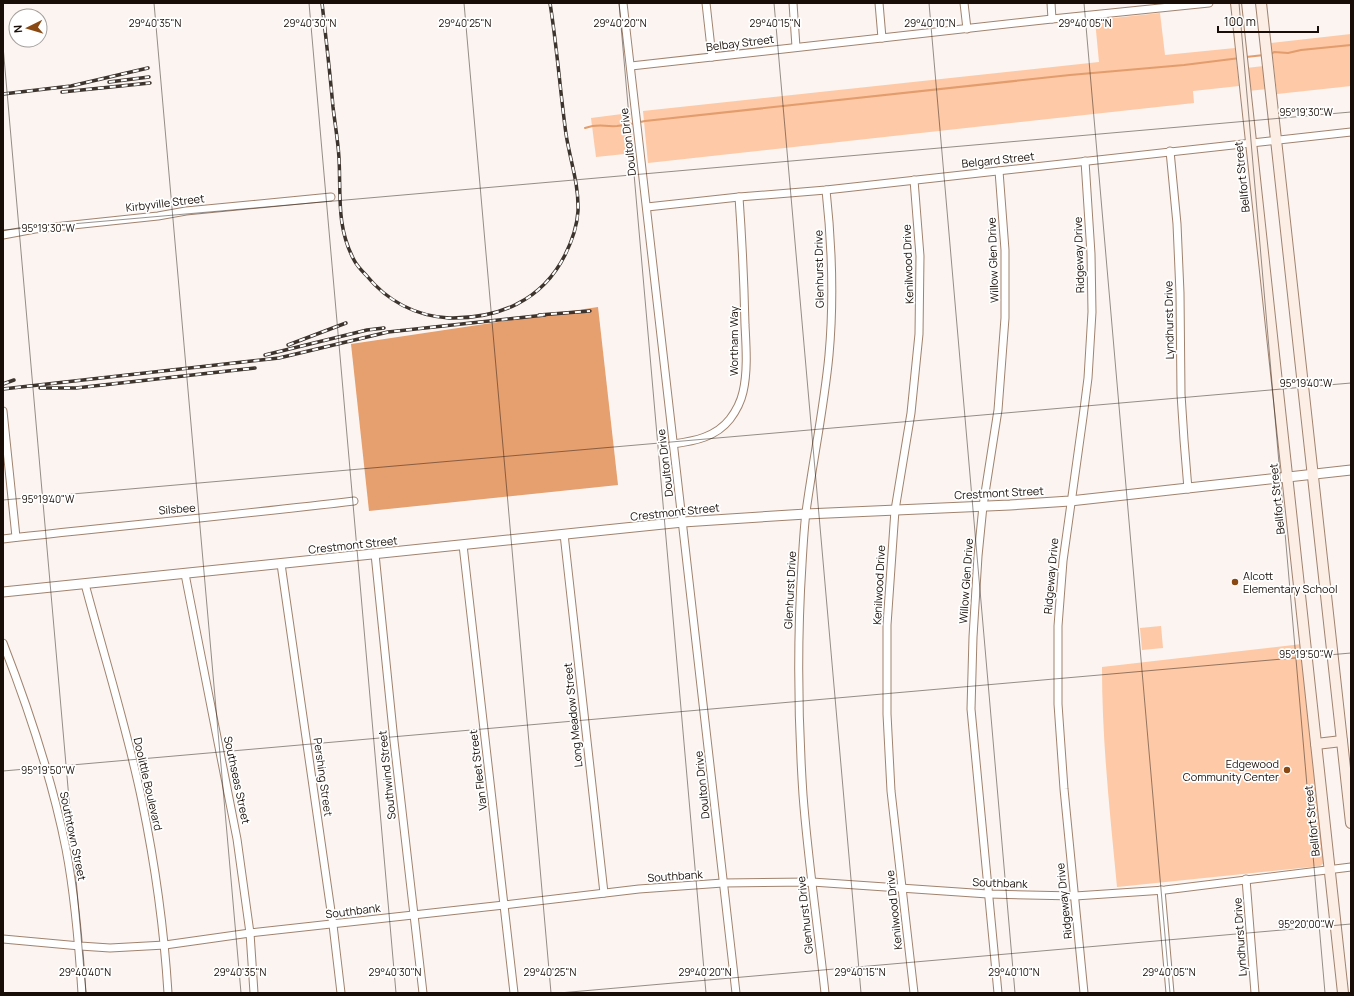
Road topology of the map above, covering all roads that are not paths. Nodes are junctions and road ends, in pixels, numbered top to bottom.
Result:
1 (624, 3) edge
2 (706, 3) edge
3 (793, 3) edge
4 (879, 3) edge
5 (964, 3) edge
6 (1051, 3) edge
7 (1209, 3) edge
8 (1236, 3) edge
9 (1261, 3) edge
10 (1052, 19) junction
11 (967, 29) junction
12 (882, 38) junction
13 (796, 47) junction
14 (712, 57) junction
15 (631, 66) junction
16 (1351, 132) edge
17 (1276, 140) junction
18 (1250, 143) junction
19 (1170, 151) junction
20 (1085, 161) junction
21 (999, 171) junction
22 (914, 180) junction
23 (826, 190) junction
24 (739, 197) junction
25 (331, 198) dead end
26 (647, 207) junction
27 (3, 235) edge
28 (3, 411) edge
29 (674, 444) junction
30 (1351, 470) edge
31 (1312, 474) junction
32 (1287, 477) junction
33 (1188, 489) junction
34 (354, 501) dead end
35 (1070, 501) junction
36 (983, 506) junction
37 (895, 510) junction
38 (806, 514) junction
39 (683, 522) junction
40 (564, 534) junction
41 (16, 537) junction
42 (3, 539) edge
43 (463, 546) junction
44 (374, 554) junction
45 (281, 564) junction
46 (185, 574) junction
47 (85, 584) junction
48 (3, 592) edge
49 (3, 643) edge
50 (1342, 741) junction
51 (1316, 744) junction
52 (1351, 823) edge
53 (1351, 868) edge
54 (1329, 870) junction
55 (1246, 880) junction
56 (812, 882) junction
57 (723, 883) junction
58 (903, 888) junction
59 (1161, 890) junction
60 (604, 893) junction
61 (988, 894) junction
62 (1075, 896) junction
63 (504, 905) junction
64 (414, 915) junction
65 (333, 925) junction
66 (250, 933) junction
67 (3, 939) edge
68 (165, 945) junction
69 (80, 946) junction
70 (82, 993) edge
71 (168, 993) edge
72 (254, 993) edge
73 (341, 993) edge
74 (423, 993) edge
75 (514, 993) edge
76 (736, 993) edge
77 (825, 993) edge
78 (914, 993) edge
79 (998, 993) edge
80 (1084, 993) edge
81 (1170, 993) edge
82 (1255, 993) edge
83 (1343, 993) edge

1 - 15 street, Doulton Drive
2 - 14 street
3 - 13 street
4 - 12 street
5 - 11 street
6 - 10 street
7 - 10 street, Belbay Street
8 - 18 main road, Bellfort Street
9 - 17 main road
10 - 11 street, Belbay Street
11 - 12 street, Belbay Street
12 - 13 street, Belbay Street
13 - 14 street, Belbay Street
14 - 15 street, Belbay Street
15 - 26 street, Doulton Drive
16 - 17 street, Belgard Street
17 - 18 street, Belgard Street
17 - 31 main road
18 - 19 street, Belgard Street
18 - 32 main road, Bellfort Street
19 - 20 street, Belgard Street
19 - 33 street, Lyndhurst Drive
20 - 21 street, Belgard Street
20 - 35 street, Ridgeway Drive
21 - 22 street, Belgard Street
21 - 36 street, Willow Glen Drive
22 - 23 street, Belgard Street
22 - 37 street, Kenilwood Drive
23 - 24 street, Belgard Street
23 - 38 street, Glenhurst Drive
24 - 26 street, Belgard Street
24 - 29 street, Wortham Way
25 - 27 street, Kirbyville Street
26 - 29 street, Doulton Drive
28 - 41 street
29 - 39 street, Doulton Drive
30 - 31 street, Crestmont Street
31 - 32 street, Crestmont Street
31 - 50 main road
32 - 33 street, Crestmont Street
32 - 51 main road, Bellfort Street
33 - 35 street, Crestmont Street
34 - 41 street, Silsbee
35 - 36 street, Crestmont Street
35 - 62 street, Ridgeway Drive
36 - 37 street, Crestmont Street
36 - 61 street, Willow Glen Drive
37 - 38 street, Crestmont Street
37 - 58 street, Kenilwood Drive
38 - 39 street, Crestmont Street
38 - 56 street, Glenhurst Drive
39 - 40 street, Crestmont Street
39 - 57 street, Doulton Drive
40 - 43 street, Crestmont Street
40 - 60 street, Long Meadow Street
41 - 42 street, Silsbee
43 - 44 street, Crestmont Street
43 - 63 street, Van Fleet Street
44 - 45 street, Crestmont Street
44 - 64 street, Southwind Street
45 - 46 street, Crestmont Street
45 - 65 street, Pershing Street
46 - 47 street, Crestmont Street
46 - 66 street, Southseas Street
47 - 48 street, Crestmont Street
47 - 68 street, Doolittle Boulevard
49 - 69 street, Southtown Street
50 - 51 main road
50 - 52 main road
51 - 54 main road, Bellfort Street
53 - 54 street, Southbank
54 - 55 street, Southbank
54 - 83 main road, Bellfort Street
55 - 59 street, Southbank
55 - 82 street, Lyndhurst Drive
56 - 57 street, Southbank
56 - 58 street, Southbank
56 - 77 street, Glenhurst Drive
57 - 60 street, Southbank
57 - 76 street, Doulton Drive
58 - 61 street, Southbank
58 - 78 street, Kenilwood Drive
59 - 62 street, Southbank
59 - 81 street
60 - 63 street, Southbank
61 - 62 street, Southbank
61 - 79 street, Willow Glen Drive
62 - 80 street, Ridgeway Drive
63 - 64 street, Southbank
63 - 75 street, Van Fleet Street
64 - 65 street, Southbank
64 - 74 street, Southwind Street
65 - 66 street, Southbank
65 - 73 street, Pershing Street
66 - 68 street, Southbank
66 - 72 street, Southseas Street
67 - 69 street, Southbank
68 - 69 street, Southbank
68 - 71 street, Doolittle Boulevard
69 - 70 street, Southtown Street

